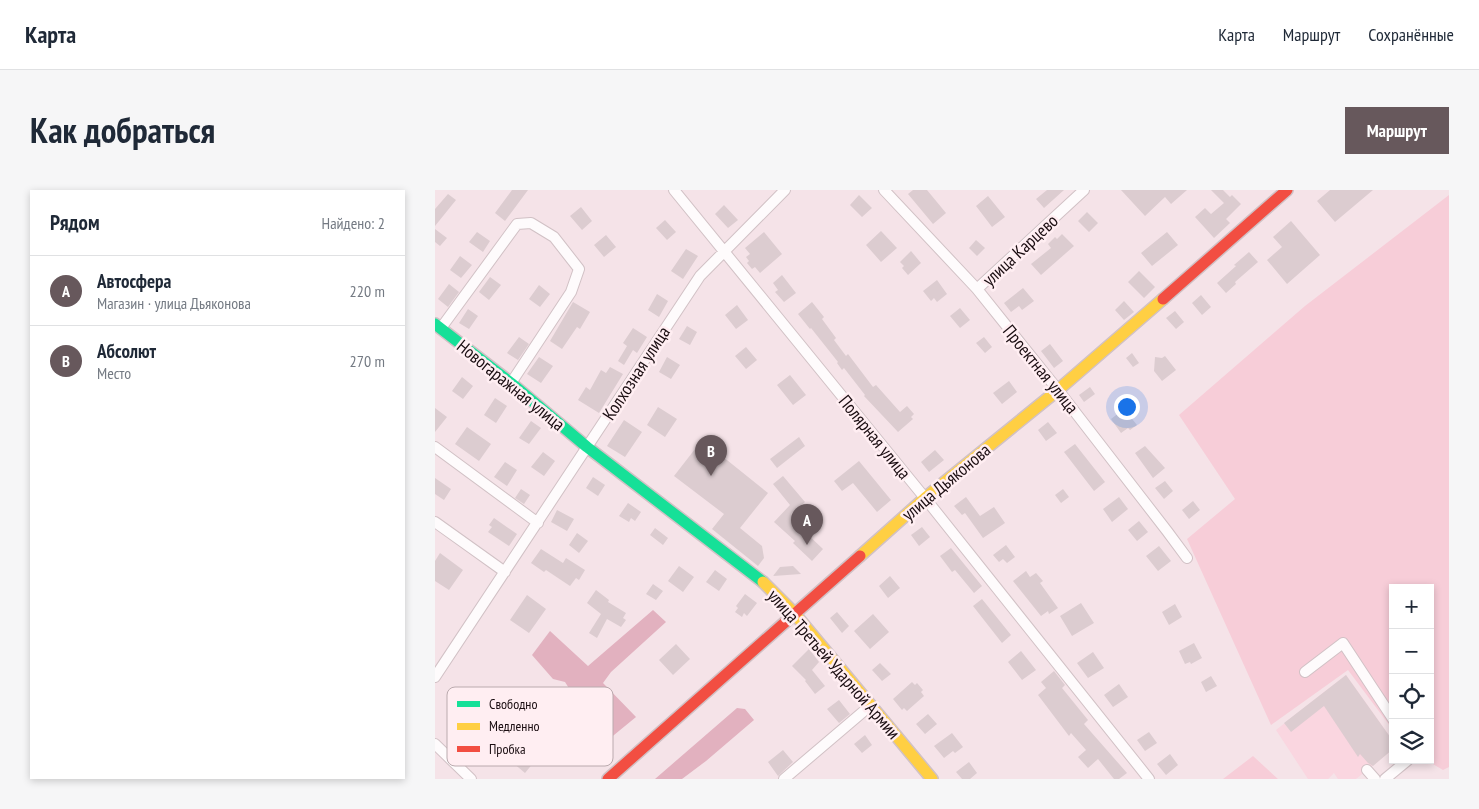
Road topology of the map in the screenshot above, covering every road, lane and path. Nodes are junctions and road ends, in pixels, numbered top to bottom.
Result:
1 (674, 190) edge
2 (785, 190) edge
3 (884, 190) edge
4 (1084, 190) edge
5 (1287, 190) edge
6 (724, 252) junction
7 (977, 289) junction
8 (438, 326) edge
9 (511, 383) junction
10 (1058, 390) junction
11 (435, 447) edge
12 (587, 447) junction
13 (925, 498) junction
14 (435, 522) edge
15 (538, 523) junction
16 (1187, 558) dead end
17 (505, 572) junction
18 (794, 613) junction
19 (1305, 672) dead end
20 (435, 677) edge
21 (871, 705) junction
22 (1389, 713) edge
23 (435, 744) edge
24 (447, 756) edge
25 (1403, 764) edge
26 (458, 766) edge
27 (1367, 770) dead end
28 (471, 779) edge
29 (608, 779) edge
30 (784, 779) edge
31 (932, 779) edge
32 (1149, 779) edge
33 (1375, 779) edge
34 (1385, 779) edge

1 - 6 street, Полярная улица
2 - 6 street, Колхозная улица
3 - 7 street, Проектная улица
4 - 7 street, улица Карцево
5 - 10 main road, улица Дьяконова
6 - 12 street, Колхозная улица
6 - 13 street, Полярная улица
7 - 10 street, Проектная улица
8 - 9 main road, Новогаражная улица
8 - 9 street
9 - 12 main road, Новогаражная улица
10 - 13 main road, улица Дьяконова
10 - 16 street, Проектная улица
11 - 15 street
12 - 15 street, Колхозная улица
12 - 18 main road, улица Третьей Ударной Армии
13 - 18 main road, улица Дьяконова
13 - 32 street, Полярная улица
14 - 17 street
15 - 17 street, Колхозная улица
17 - 20 street, Колхозная улица
18 - 21 main road, улица Третьей Ударной Армии
18 - 29 main road, улица Дьяконова
19 - 22 street
21 - 30 street
21 - 31 main road, улица Третьей Ударной Армии
23 - 24 street
25 - 34 street
26 - 28 street
27 - 33 street

